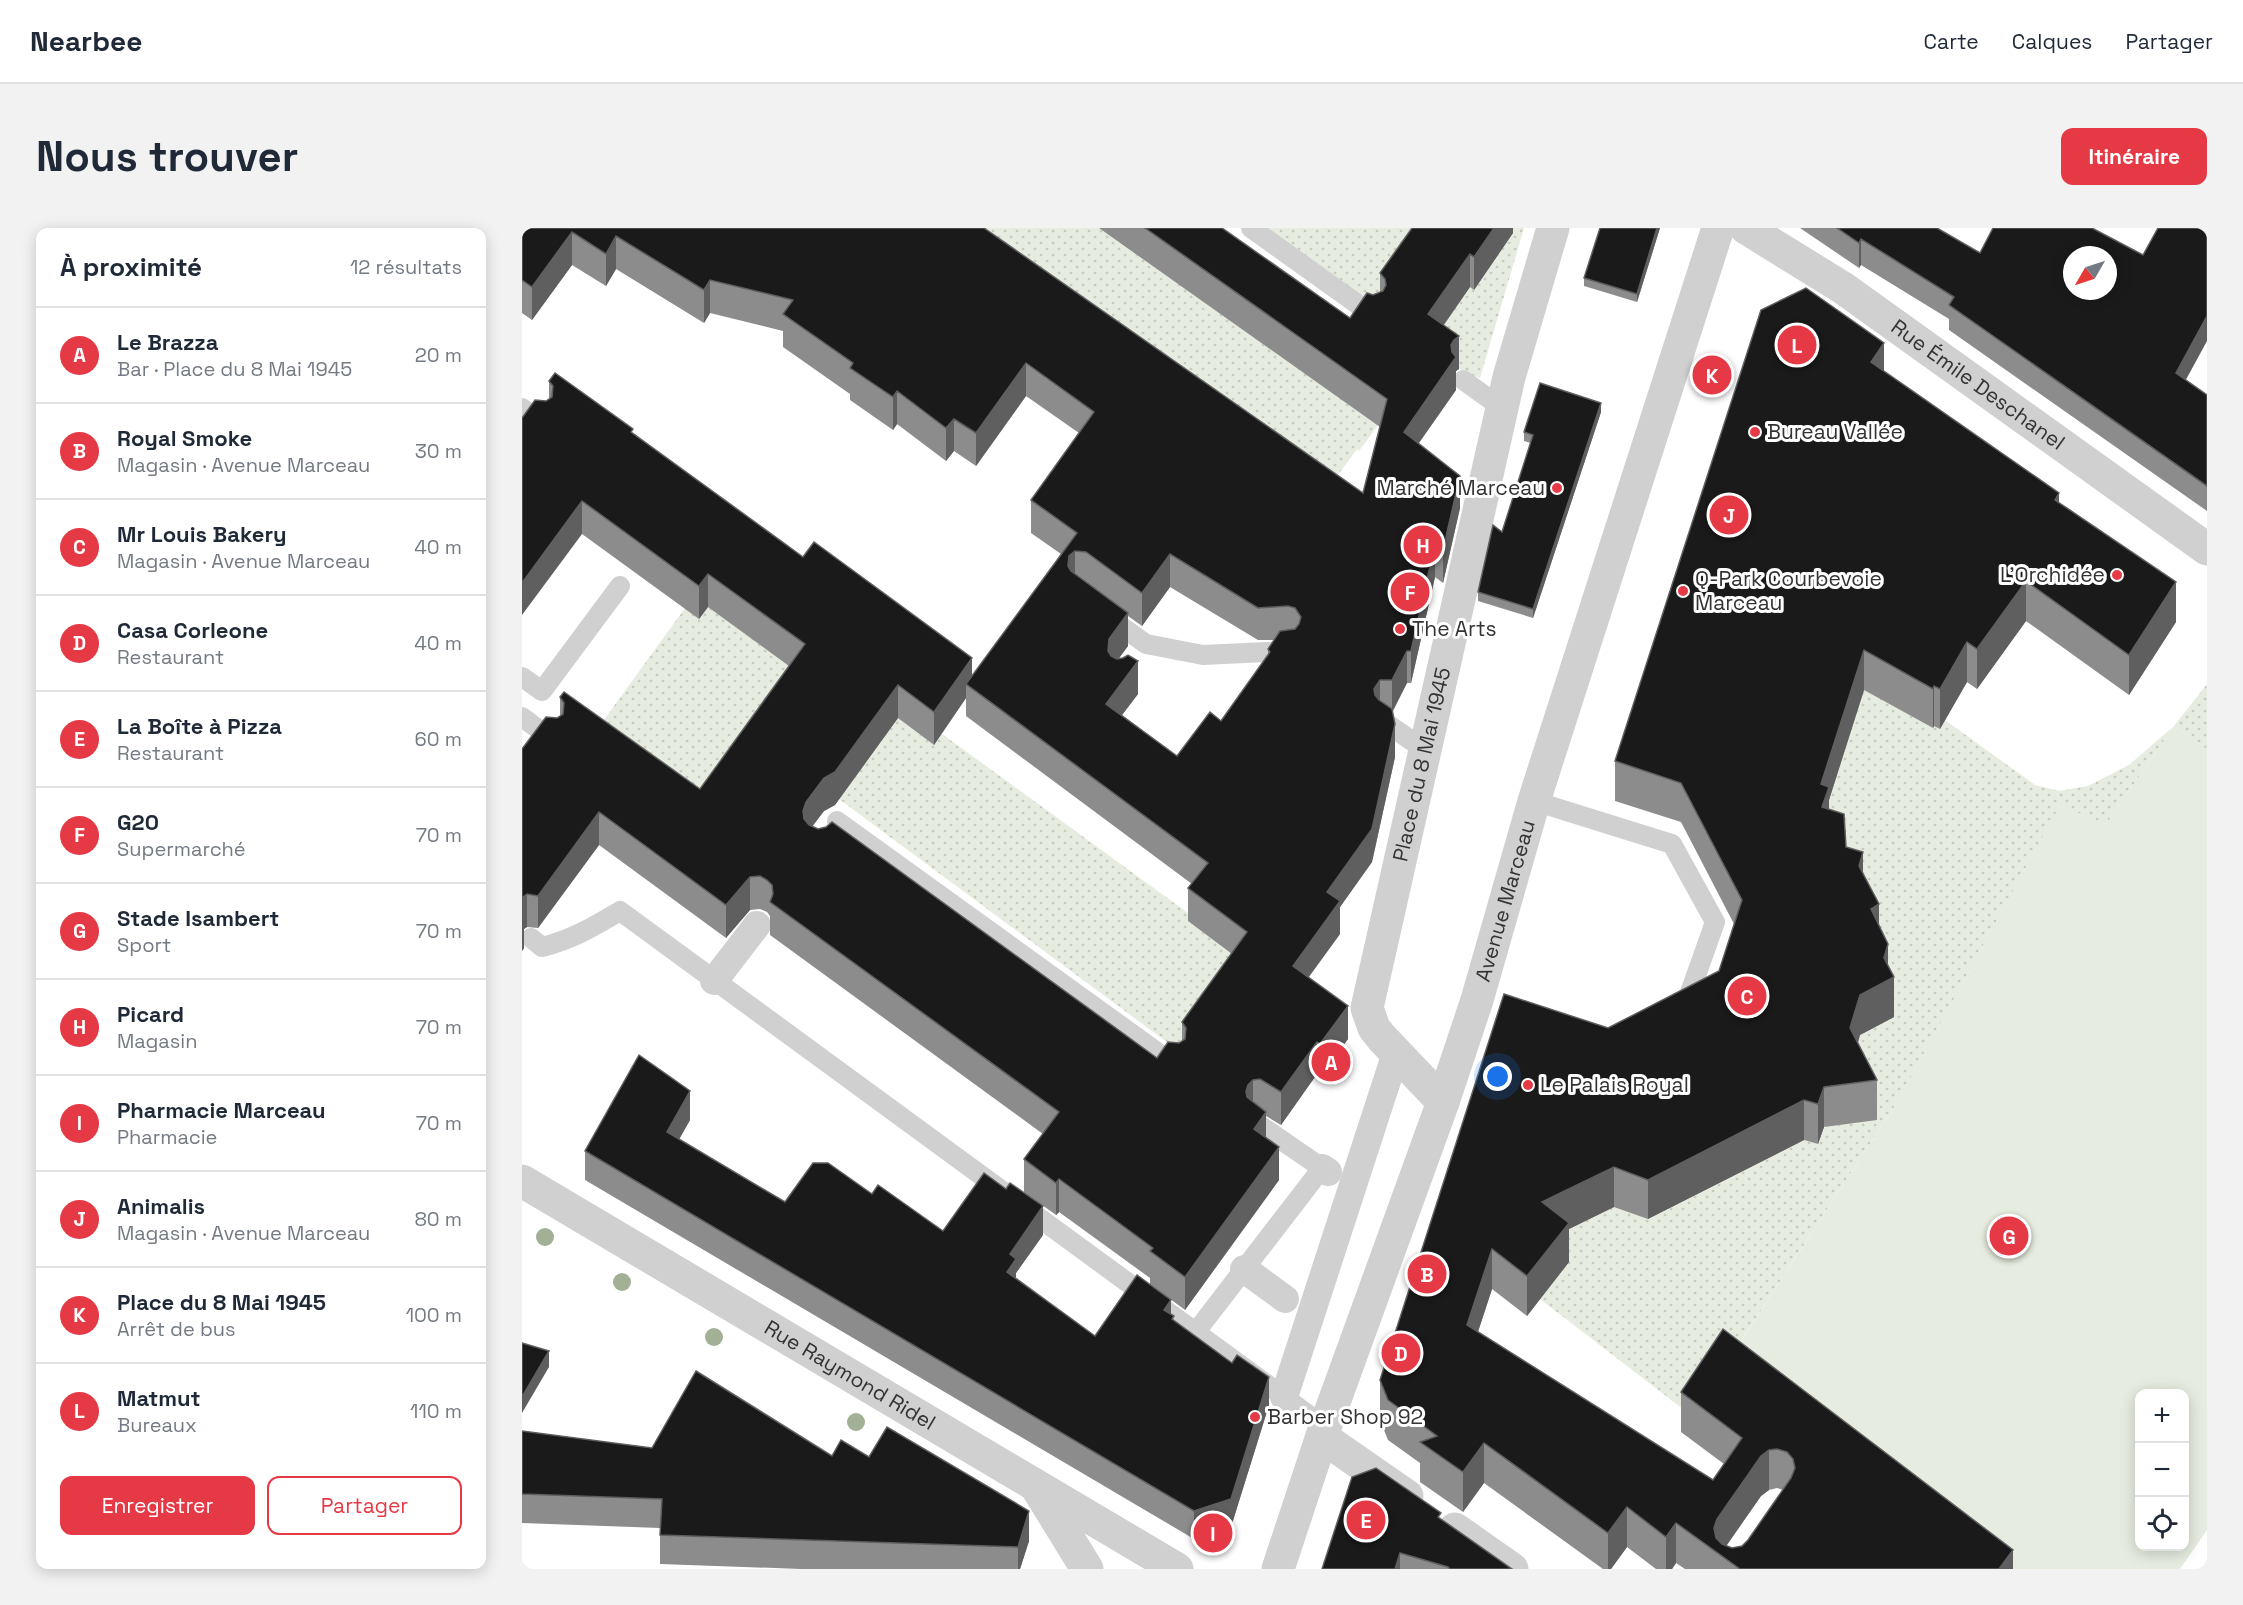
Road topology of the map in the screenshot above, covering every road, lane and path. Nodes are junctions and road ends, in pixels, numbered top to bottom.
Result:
1 (1251, 228) edge
2 (1553, 228) edge
3 (1718, 228) edge
4 (1746, 228) edge
5 (1374, 316) edge
6 (1463, 380) dead end
7 (522, 408) edge
8 (1502, 408) junction
9 (542, 423) edge
10 (2207, 549) edge
11 (620, 586) dead end
12 (1088, 602) edge
13 (1146, 644) junction
14 (1289, 651) edge
15 (1132, 662) edge
16 (522, 677) edge
17 (522, 717) edge
18 (1386, 723) edge
19 (553, 740) edge
20 (1425, 750) junction
21 (1534, 801) junction
22 (837, 821) joint
23 (819, 845) edge
24 (757, 926) dead end
25 (531, 938) edge
26 (714, 981) junction
27 (1668, 1013) edge
28 (1396, 1053) junction
29 (1175, 1065) edge
30 (1443, 1102) junction
31 (1258, 1124) edge
32 (1336, 1178) junction
33 (522, 1181) edge
34 (1244, 1269) junction
35 (1298, 1310) junction
36 (1195, 1333) junction
37 (1284, 1397) junction
38 (1324, 1432) junction
39 (1034, 1482) junction
40 (1170, 1567) edge
41 (1087, 1569) edge
42 (1278, 1569) edge
43 (1512, 1569) edge

1 - 5 lane
2 - 8 street, Place du 8 Mai 1945
3 - 21 street, Avenue Marceau
4 - 10 street, Rue Émile Deschanel
6 - 8 lane
7 - 9 lane
8 - 20 street, Place du 8 Mai 1945
11 - 16 lane
12 - 13 lane
13 - 14 lane
13 - 15 lane
17 - 19 lane
18 - 20 lane
20 - 28 street, Place du 8 Mai 1945
21 - 27 lane
21 - 30 street, Avenue Marceau
22 - 23 street
22 - 29 lane
24 - 26 street
25 - 26 lane
26 - 36 lane
28 - 30 street, Place du 8 Mai 1945
28 - 32 street
30 - 38 street, Avenue Marceau
31 - 32 lane
32 - 34 lane
32 - 35 street
33 - 39 street, Rue Raymond Ridel
34 - 35 street
34 - 36 lane
35 - 37 street
36 - 37 lane
37 - 38 lane
38 - 42 street, Avenue Marceau
38 - 43 street
39 - 40 street, Rue Raymond Ridel
39 - 41 street

